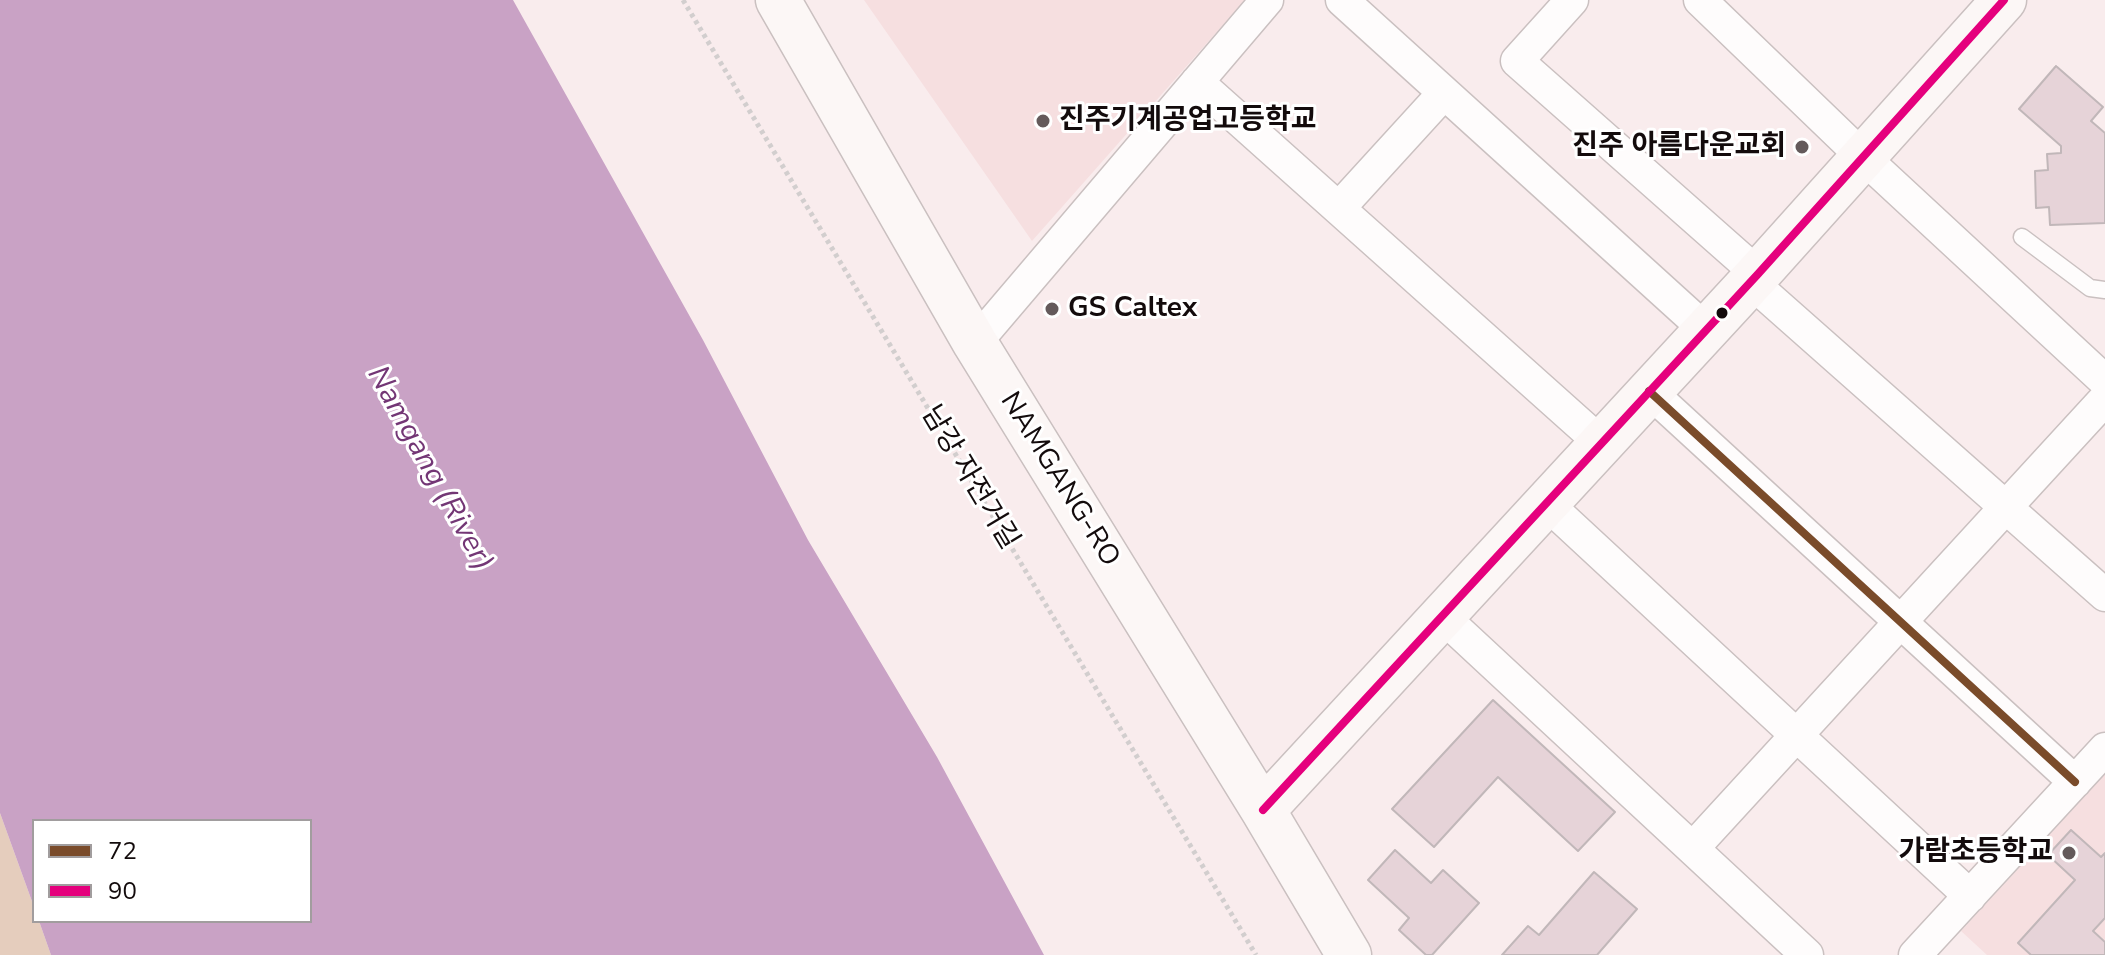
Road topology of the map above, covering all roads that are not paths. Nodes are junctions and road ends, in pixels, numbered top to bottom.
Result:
1 (778, 0) edge
2 (1267, 0) edge
3 (1342, 0) edge
4 (1572, 0) edge
5 (1700, 0) edge
6 (2004, 0) edge
7 (1197, 82) junction
8 (1444, 93) junction
9 (1863, 157) junction
10 (1339, 208) junction
11 (2022, 237) dead end
12 (1754, 278) junction
13 (2105, 290) edge
14 (1706, 330) junction
15 (975, 343) junction
16 (2105, 381) edge
17 (1649, 391) junction
18 (2105, 399) edge
19 (1601, 443) junction
20 (1546, 503) junction
21 (2006, 507) junction
22 (2105, 595) edge
23 (1442, 616) junction
24 (1900, 622) junction
25 (1797, 735) junction
26 (2105, 749) edge
27 (2075, 782) junction
28 (1263, 810) junction
29 (1693, 848) junction
30 (1970, 896) junction
31 (1349, 955) edge
32 (1807, 955) edge
33 (1915, 955) edge

1 - 15 street, NAMGANG-RO
2 - 7 street
3 - 8 street
4 - 12 street
5 - 9 street
6 - 9 street
7 - 10 street
7 - 15 street
8 - 10 street
8 - 14 street
9 - 12 street
9 - 16 street
10 - 19 street
11 - 13 lane
12 - 14 street
12 - 21 street
14 - 17 street
15 - 28 street, NAMGANG-RO
17 - 19 street
17 - 24 street
18 - 21 street
19 - 20 street
20 - 23 street
20 - 25 street
21 - 22 street
21 - 24 street
23 - 28 street
23 - 29 street
24 - 25 street
24 - 27 street
25 - 29 street
25 - 30 street
26 - 27 street
27 - 30 street
28 - 31 street, NAMGANG-RO
29 - 32 street
30 - 33 street

